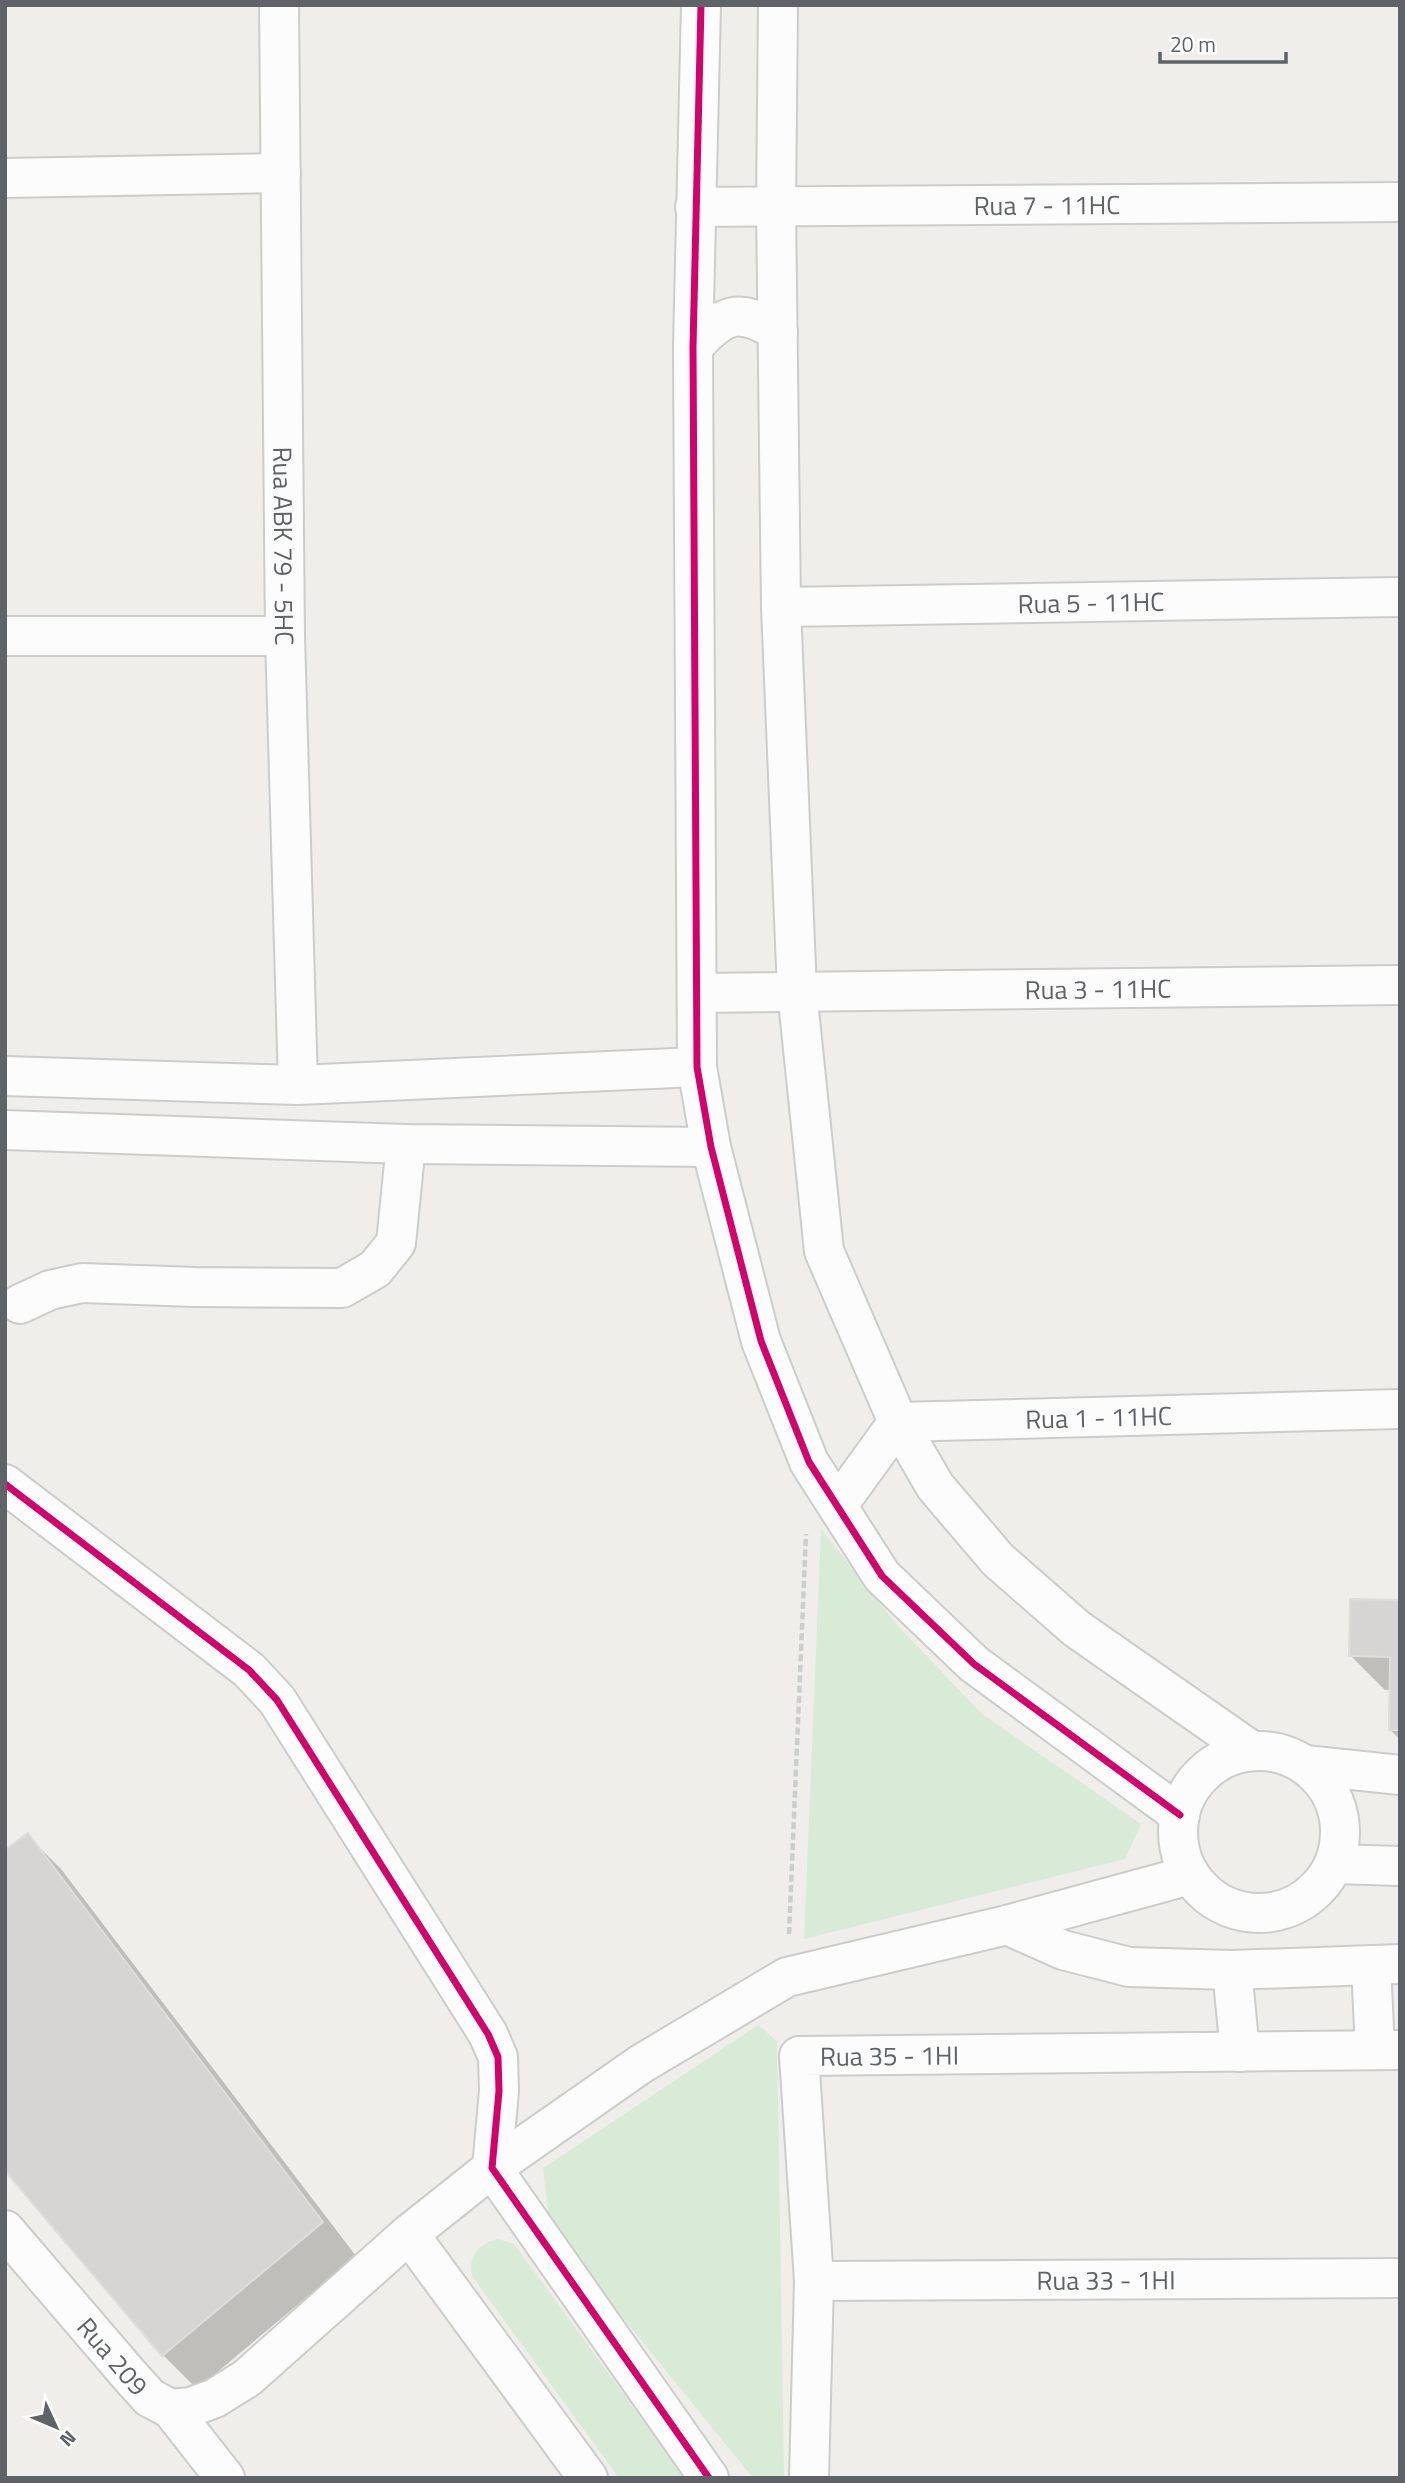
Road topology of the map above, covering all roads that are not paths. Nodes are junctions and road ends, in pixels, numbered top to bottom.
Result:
1 (279, 5) edge
2 (701, 5) edge
3 (778, 5) edge
4 (281, 173) junction
5 (5, 178) edge
6 (1400, 202) edge
7 (695, 206) junction
8 (776, 207) junction
9 (778, 332) junction
10 (693, 347) junction
11 (1400, 597) edge
12 (780, 607) junction
13 (285, 635) junction
14 (5, 636) edge
15 (1400, 985) edge
16 (797, 991) junction
17 (697, 993) junction
18 (697, 1067) junction
19 (5, 1076) edge
20 (298, 1085) junction
21 (5, 1130) edge
22 (406, 1144) junction
23 (711, 1147) junction
24 (20, 1304) dead end
25 (1400, 1409) edge
26 (898, 1422) junction
27 (5, 1484) edge
28 (838, 1505) junction
29 (1252, 1751) junction
30 (1305, 1765) junction
31 (1400, 1775) edge
32 (1180, 1815) junction
33 (1334, 1864) junction
34 (1400, 1866) edge
35 (1190, 1875) junction
36 (1007, 1925) junction
37 (1385, 1964) edge
38 (1233, 1970) junction
39 (1388, 2050) edge
40 (1240, 2052) junction
41 (492, 2168) junction
42 (409, 2234) junction
43 (11, 2248) edge
44 (1400, 2278) edge
45 (814, 2281) junction
46 (171, 2409) junction
47 (225, 2478) edge
48 (588, 2478) edge
49 (709, 2478) edge
50 (809, 2478) edge

1 - 4 street, Rua ABK 79 - 5HC
2 - 7 street
3 - 8 street
4 - 5 street
4 - 13 street, Rua ABK 79 - 5HC
6 - 8 street, Rua 7 - 11HC
7 - 8 street, Rua 7 - 11HC
7 - 10 street
8 - 9 street
9 - 10 street
9 - 12 street
10 - 17 street
11 - 12 street, Rua 5 - 11HC
12 - 16 street
13 - 14 street
13 - 20 street, Rua ABK 79 - 5HC
15 - 16 street, Rua 3 - 11HC
16 - 17 street, Rua 3 - 11HC
16 - 26 street
17 - 18 street
18 - 20 street
18 - 23 street
19 - 20 street
21 - 22 street
22 - 23 street
22 - 24 street
23 - 28 street
25 - 26 street, Rua 1 - 11HC
26 - 28 street
26 - 29 street
27 - 41 street
28 - 32 street
29 - 30 street
29 - 32 street
30 - 31 street
30 - 33 street
32 - 35 street
33 - 34 street
33 - 35 street
35 - 36 street
36 - 38 street
36 - 41 street
37 - 38 street
37 - 39 street
38 - 40 street
39 - 40 street, Rua 35 - 1HI
40 - 45 street, Rua 35 - 1HI
41 - 42 street
41 - 49 street
42 - 46 street
42 - 48 street
43 - 46 street, Rua 209
44 - 45 street, Rua 33 - 1HI
45 - 50 street, Rua 35 - 1HI
46 - 47 street, Rua 209

